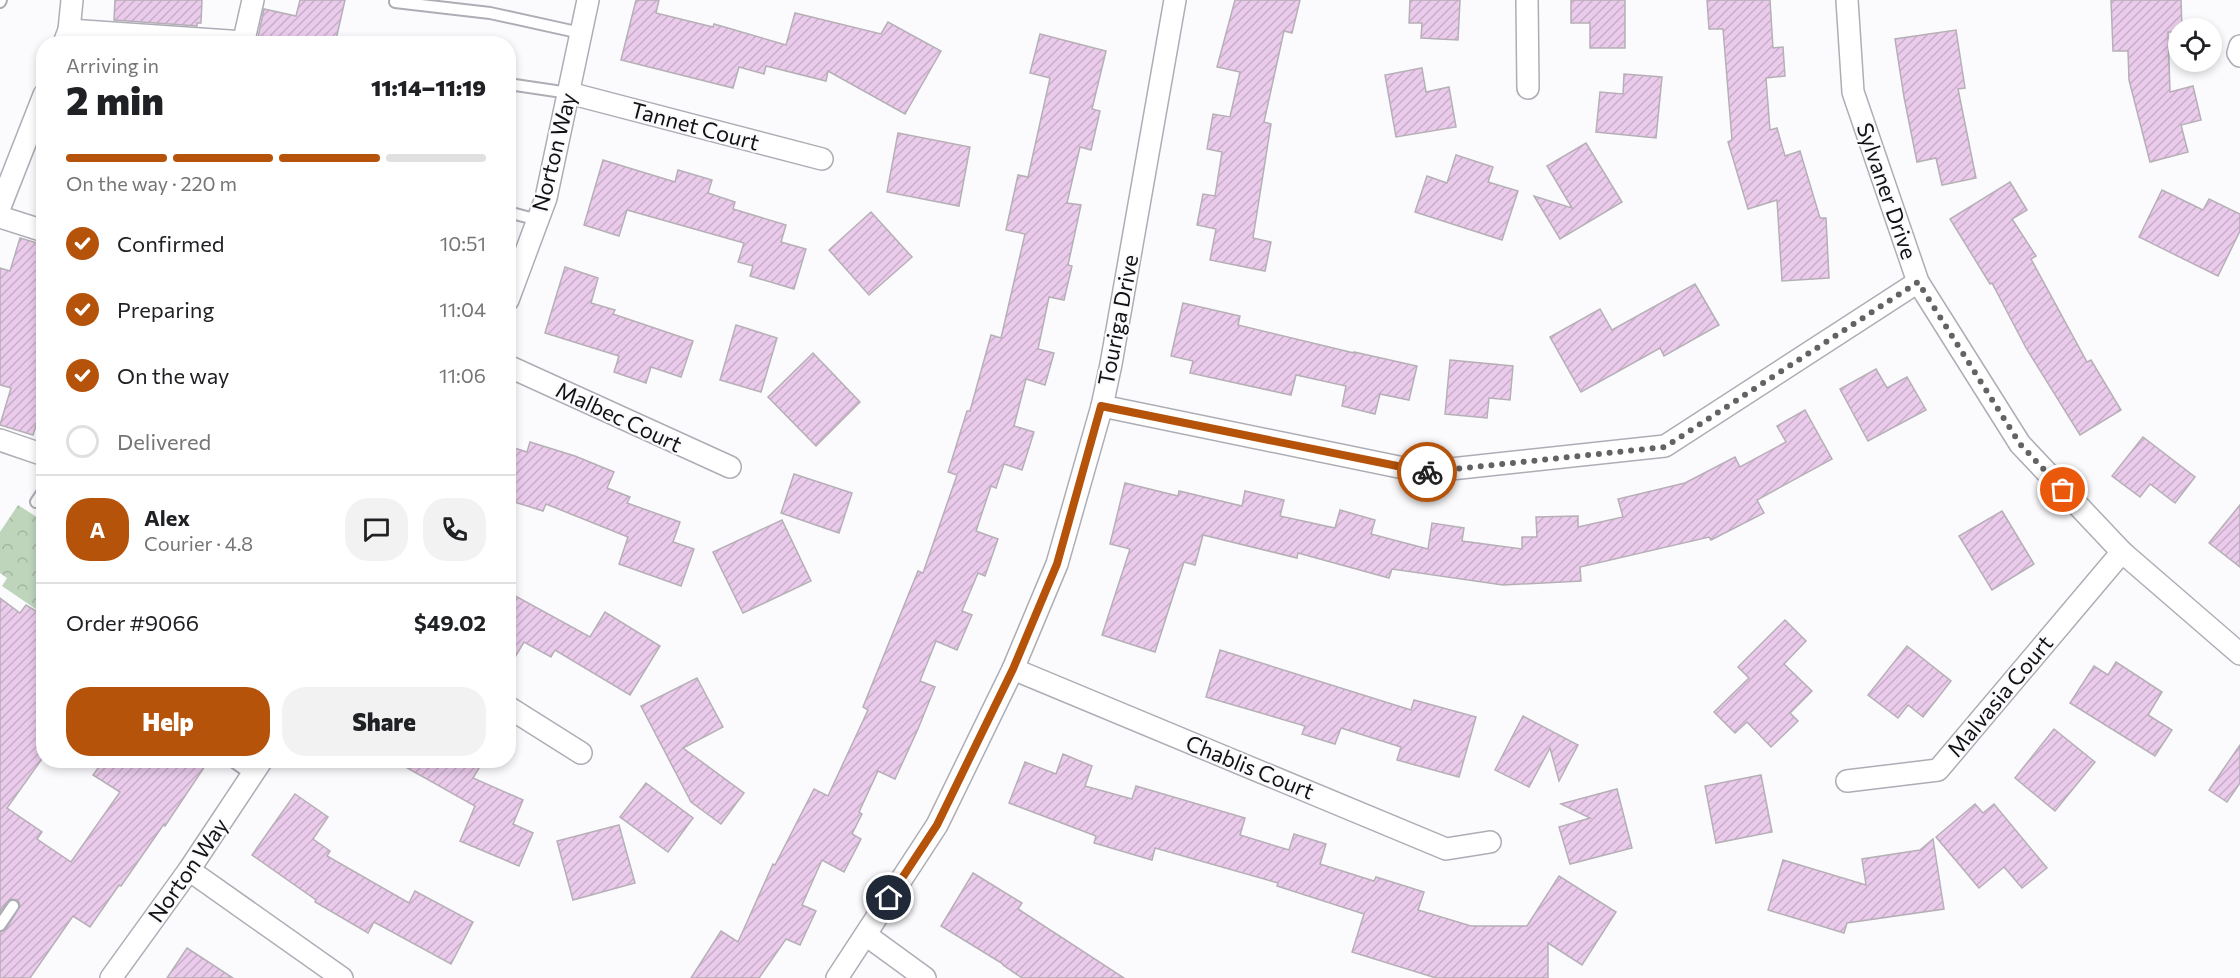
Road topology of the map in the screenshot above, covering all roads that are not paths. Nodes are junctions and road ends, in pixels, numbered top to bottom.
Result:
1 (72, 0) edge
2 (254, 0) edge
3 (588, 0) edge
4 (1175, 0) edge
5 (1527, 0) edge
6 (1847, 0) edge
7 (395, 2) dead end
8 (581, 33) junction
9 (66, 36) edge
10 (245, 36) edge
11 (2240, 46) edge
12 (2240, 56) edge
13 (516, 85) edge
14 (1528, 88) dead end
15 (569, 93) junction
16 (36, 115) edge
17 (822, 159) dead end
18 (0, 207) edge
19 (516, 214) edge
20 (0, 217) edge
21 (538, 220) junction
22 (36, 228) edge
23 (516, 279) edge
24 (1918, 282) junction
25 (516, 370) edge
26 (1101, 406) junction
27 (0, 440) edge
28 (36, 452) edge
29 (730, 467) dead end
30 (2122, 552) junction
31 (2240, 654) edge
32 (1013, 669) junction
33 (516, 712) edge
34 (581, 753) dead end
35 (257, 768) edge
36 (1847, 781) dead end
37 (1490, 842) dead end
38 (189, 870) junction
39 (13, 906) dead end
40 (0, 925) edge
41 (866, 935) junction
42 (111, 978) edge
43 (342, 978) edge
44 (837, 978) edge
45 (925, 978) edge

1 - 9 street
2 - 10 street
3 - 8 street, Norton Way
4 - 26 street, Touriga Drive
5 - 14 street
6 - 24 street, Sylvaner Drive
7 - 8 lane
8 - 15 street, Norton Way
11 - 12 street
13 - 15 lane
15 - 17 street, Tannet Court
15 - 21 street, Norton Way
16 - 18 street
19 - 21 lane
20 - 22 street
21 - 23 street, Norton Way
24 - 26 street
24 - 30 street, Sylvaner Drive
25 - 29 street, Malbec Court
26 - 32 street, Touriga Drive
27 - 28 street
30 - 31 street, Sylvaner Drive
30 - 36 street, Malvasia Court
32 - 37 street, Chablis Court
32 - 41 street, Touriga Drive
33 - 34 street
35 - 38 street, Norton Way
38 - 42 street, Norton Way
38 - 43 street
39 - 40 lane
41 - 44 street, Touriga Drive
41 - 45 street

